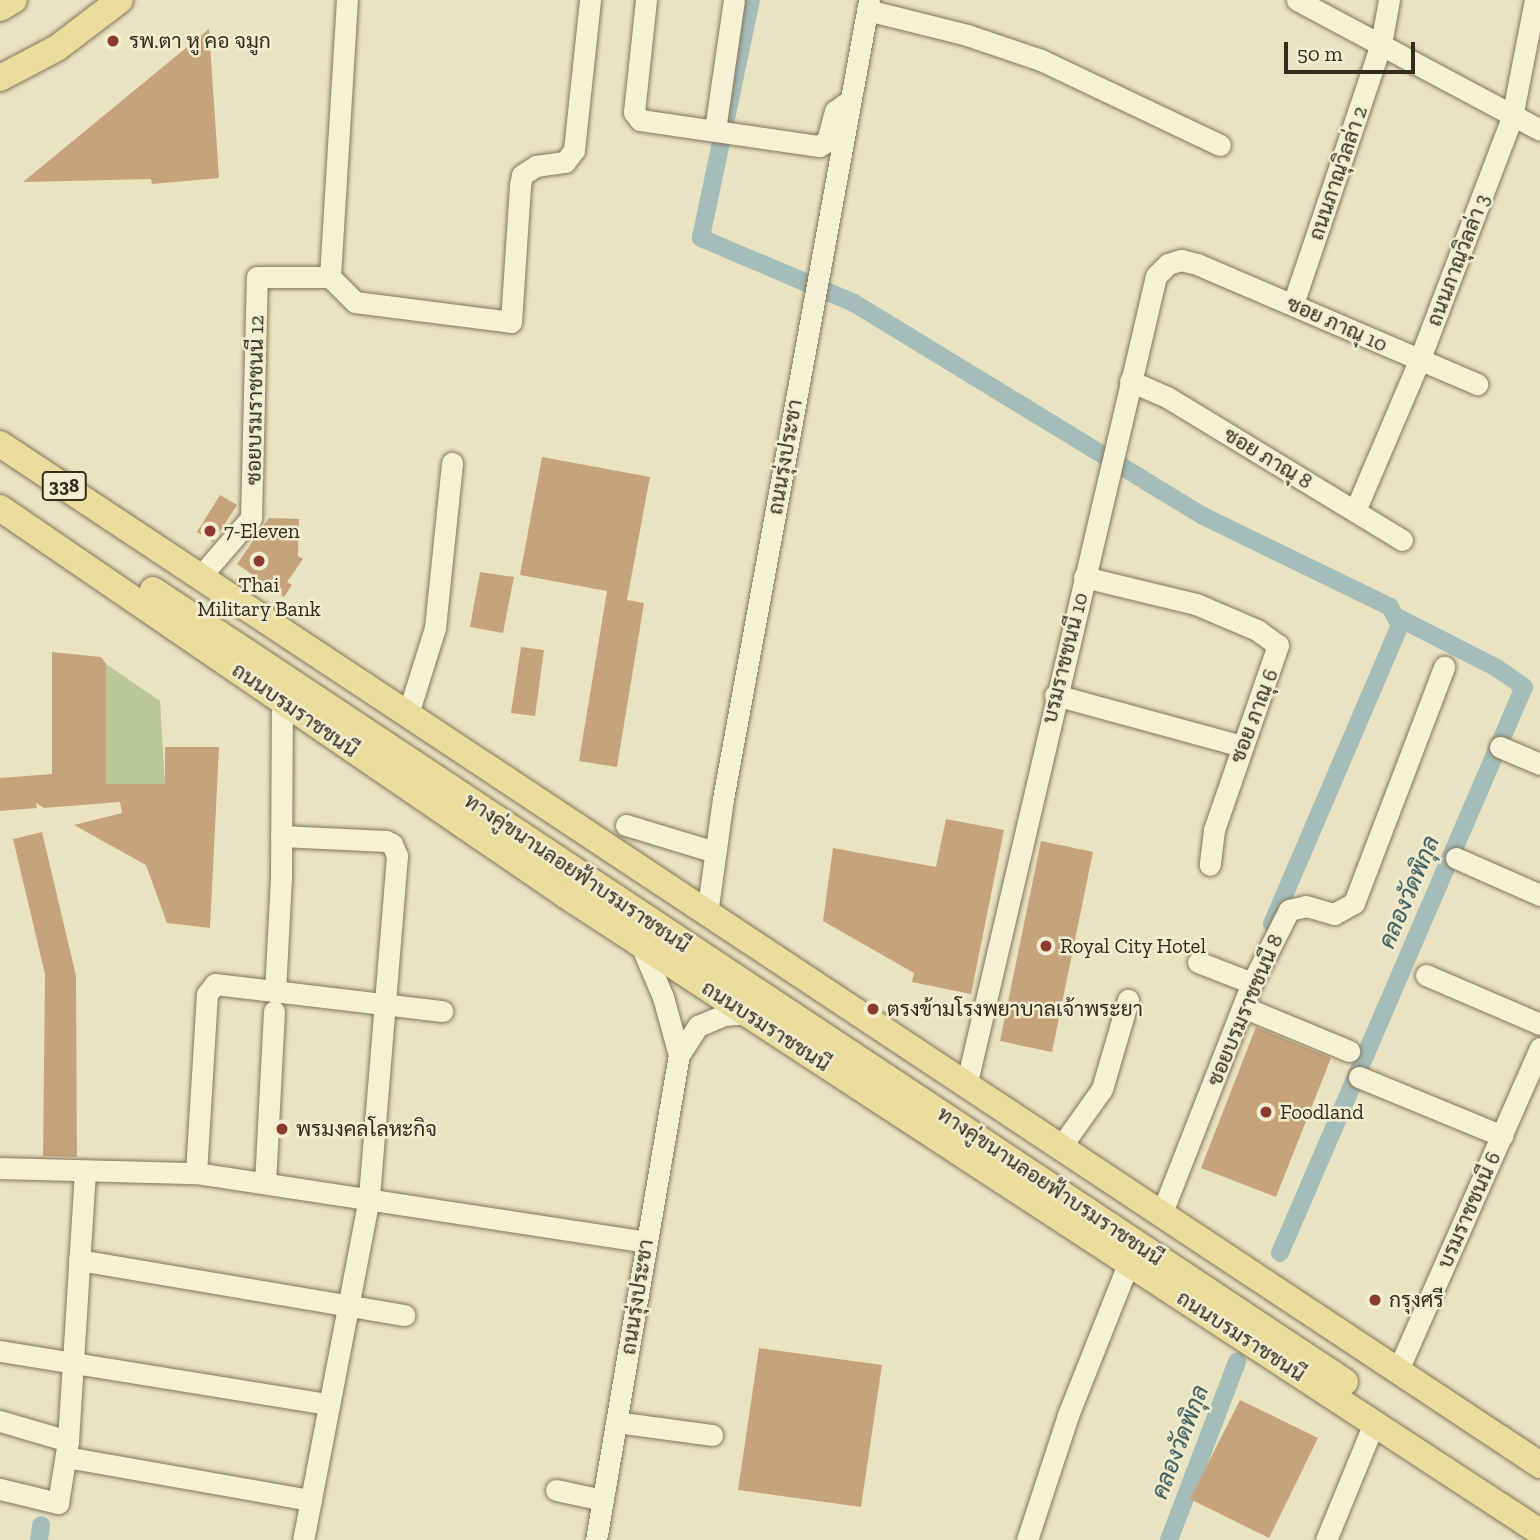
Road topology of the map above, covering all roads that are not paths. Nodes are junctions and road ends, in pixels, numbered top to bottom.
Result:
1 (15, 0) edge
2 (120, 0) edge
3 (347, 0) edge
4 (590, 0) edge
5 (646, 0) edge
6 (734, 0) edge
7 (1297, 0) edge
8 (1389, 0) edge
9 (1535, 0) edge
10 (868, 5) edge
11 (0, 8) edge
12 (1381, 44) junction
13 (57, 48) junction
14 (0, 78) edge
15 (0, 95) edge
16 (850, 101) junction
17 (1512, 117) junction
18 (715, 130) junction
19 (1540, 130) edge
20 (1220, 145) dead end
21 (1196, 264) joint
22 (330, 277) junction
23 (1293, 304) junction
24 (1419, 361) junction
25 (1130, 381) junction
26 (1478, 384) dead end
27 (0, 444) edge
28 (0, 463) edge
29 (452, 463) dead end
30 (0, 488) edge
31 (0, 508) edge
32 (1355, 511) junction
33 (1402, 540) dead end
34 (200, 577) junction
35 (1084, 577) junction
36 (1444, 667) dead end
37 (1055, 695) junction
38 (282, 702) junction
39 (408, 714) junction
40 (1242, 746) junction
41 (1500, 747) dead end
42 (1540, 764) edge
43 (626, 825) dead end
44 (281, 836) junction
45 (715, 852) junction
46 (1456, 858) dead end
47 (1210, 865) dead end
48 (1540, 895) edge
49 (707, 914) junction
50 (640, 943) junction
51 (1198, 962) dead end
52 (1426, 975) dead end
53 (1252, 983) junction
54 (1128, 1000) dead end
55 (274, 1001) junction
56 (385, 1004) junction
57 (1243, 1007) junction
58 (442, 1011) dead end
59 (745, 1013) junction
60 (1540, 1024) edge
61 (1540, 1048) edge
62 (1349, 1051) dead end
63 (679, 1055) junction
64 (1359, 1077) dead end
65 (966, 1086) junction
66 (1502, 1136) junction
67 (1060, 1148) junction
68 (0, 1168) edge
69 (85, 1171) junction
70 (196, 1173) junction
71 (265, 1183) junction
72 (369, 1198) junction
73 (1161, 1215) junction
74 (646, 1242) junction
75 (79, 1260) junction
76 (1129, 1262) junction
77 (346, 1305) junction
78 (404, 1315) dead end
79 (0, 1351) edge
80 (72, 1360) junction
81 (1398, 1370) junction
82 (329, 1404) junction
83 (0, 1421) edge
84 (616, 1422) junction
85 (1374, 1423) junction
86 (712, 1435) dead end
87 (67, 1449) junction
88 (1540, 1465) edge
89 (1540, 1484) edge
90 (0, 1489) edge
91 (556, 1490) dead end
92 (311, 1500) junction
93 (603, 1500) junction
94 (1540, 1512) edge
95 (1540, 1532) edge
96 (303, 1540) edge
97 (596, 1540) edge
98 (1027, 1540) edge
99 (1326, 1540) edge

1 - 11 main road
2 - 13 main road
3 - 22 street
4 - 22 street
5 - 18 street
6 - 18 street
7 - 12 street
8 - 12 street, ถนนภาณุวิลล่า 2
9 - 17 street, ถนนภาณุวิลล่า 3
10 - 16 street, ถนนรุ่งประชา
10 - 20 street
12 - 17 street
12 - 23 street, ถนนภาณุวิลล่า 2
13 - 14 main road
13 - 15 main road
16 - 18 street
16 - 45 street, ถนนรุ่งประชา
17 - 19 street
17 - 24 street, ถนนภาณุวิลล่า 3
21 - 23 street, ซอย ภาณุ 10
21 - 25 street, บรมราชชนนี 10
22 - 34 street, ซอยบรมราชชนนี 12
23 - 24 street, ซอย ภาณุ 10
24 - 26 street, ซอย ภาณุ 10
24 - 32 street, ถนนภาณุวิลล่า 3
25 - 32 street, ซอย ภาณุ 8
25 - 35 street, บรมราชชนนี 10
27 - 34 main road, 338
28 - 89 main road, ทางคู่ขนานลอยฟ้าบรมราชชนนี
29 - 39 street
30 - 94 main road, ทางคู่ขนานลอยฟ้าบรมราชชนนี
31 - 38 main road, ถนนบรมราชชนนี / 338
32 - 33 street, ซอย ภาณุ 8
34 - 39 main road
35 - 37 street, บรมราชชนนี 10
35 - 40 street, ซอย ภาณุ 6
36 - 53 street, ซอยบรมราชชนนี 8
37 - 40 street
37 - 65 street, บรมราชชนนี 10
38 - 44 street
38 - 50 main road, ถนนบรมราชชนนี
39 - 49 main road
40 - 47 street, ซอย ภาณุ 6
41 - 42 street
43 - 45 street
44 - 55 street
44 - 56 street
45 - 49 street, ถนนรุ่งประชา
46 - 48 street
49 - 65 main road
50 - 59 main road, ถนนบรมราชชนนี
50 - 63 street, ถนนรุ่งประชา
51 - 53 street
52 - 60 street
53 - 57 street, ซอยบรมราชชนนี 8
54 - 67 street
55 - 56 street
55 - 70 street
55 - 71 street
56 - 58 street
56 - 72 street
57 - 62 street
57 - 73 street, ซอยบรมราชชนนี 8
59 - 63 street, ถนนรุ่งประชา
59 - 76 main road, ถนนบรมราชชนนี
61 - 66 street, บรมราชชนนี 6
63 - 74 street, ถนนรุ่งประชา
64 - 66 street
65 - 67 main road
66 - 81 street, บรมราชชนนี 6
67 - 73 main road
68 - 69 street
69 - 70 street
69 - 75 street
70 - 71 street
71 - 72 street
72 - 74 street
72 - 77 street
73 - 81 main road
74 - 84 street, ถนนรุ่งประชา
75 - 77 street
75 - 80 street
76 - 85 main road, ถนนบรมราชชนนี
76 - 98 street
77 - 78 street
77 - 82 street
79 - 80 street
80 - 82 street
80 - 87 street
81 - 88 main road
82 - 92 street
83 - 87 street
84 - 86 street
84 - 93 street, ถนนรุ่งประชา
85 - 95 main road, ถนนบรมราชชนนี
85 - 99 street
87 - 90 street
87 - 92 street
91 - 93 street
92 - 96 street
93 - 97 street, ถนนรุ่งประชา

